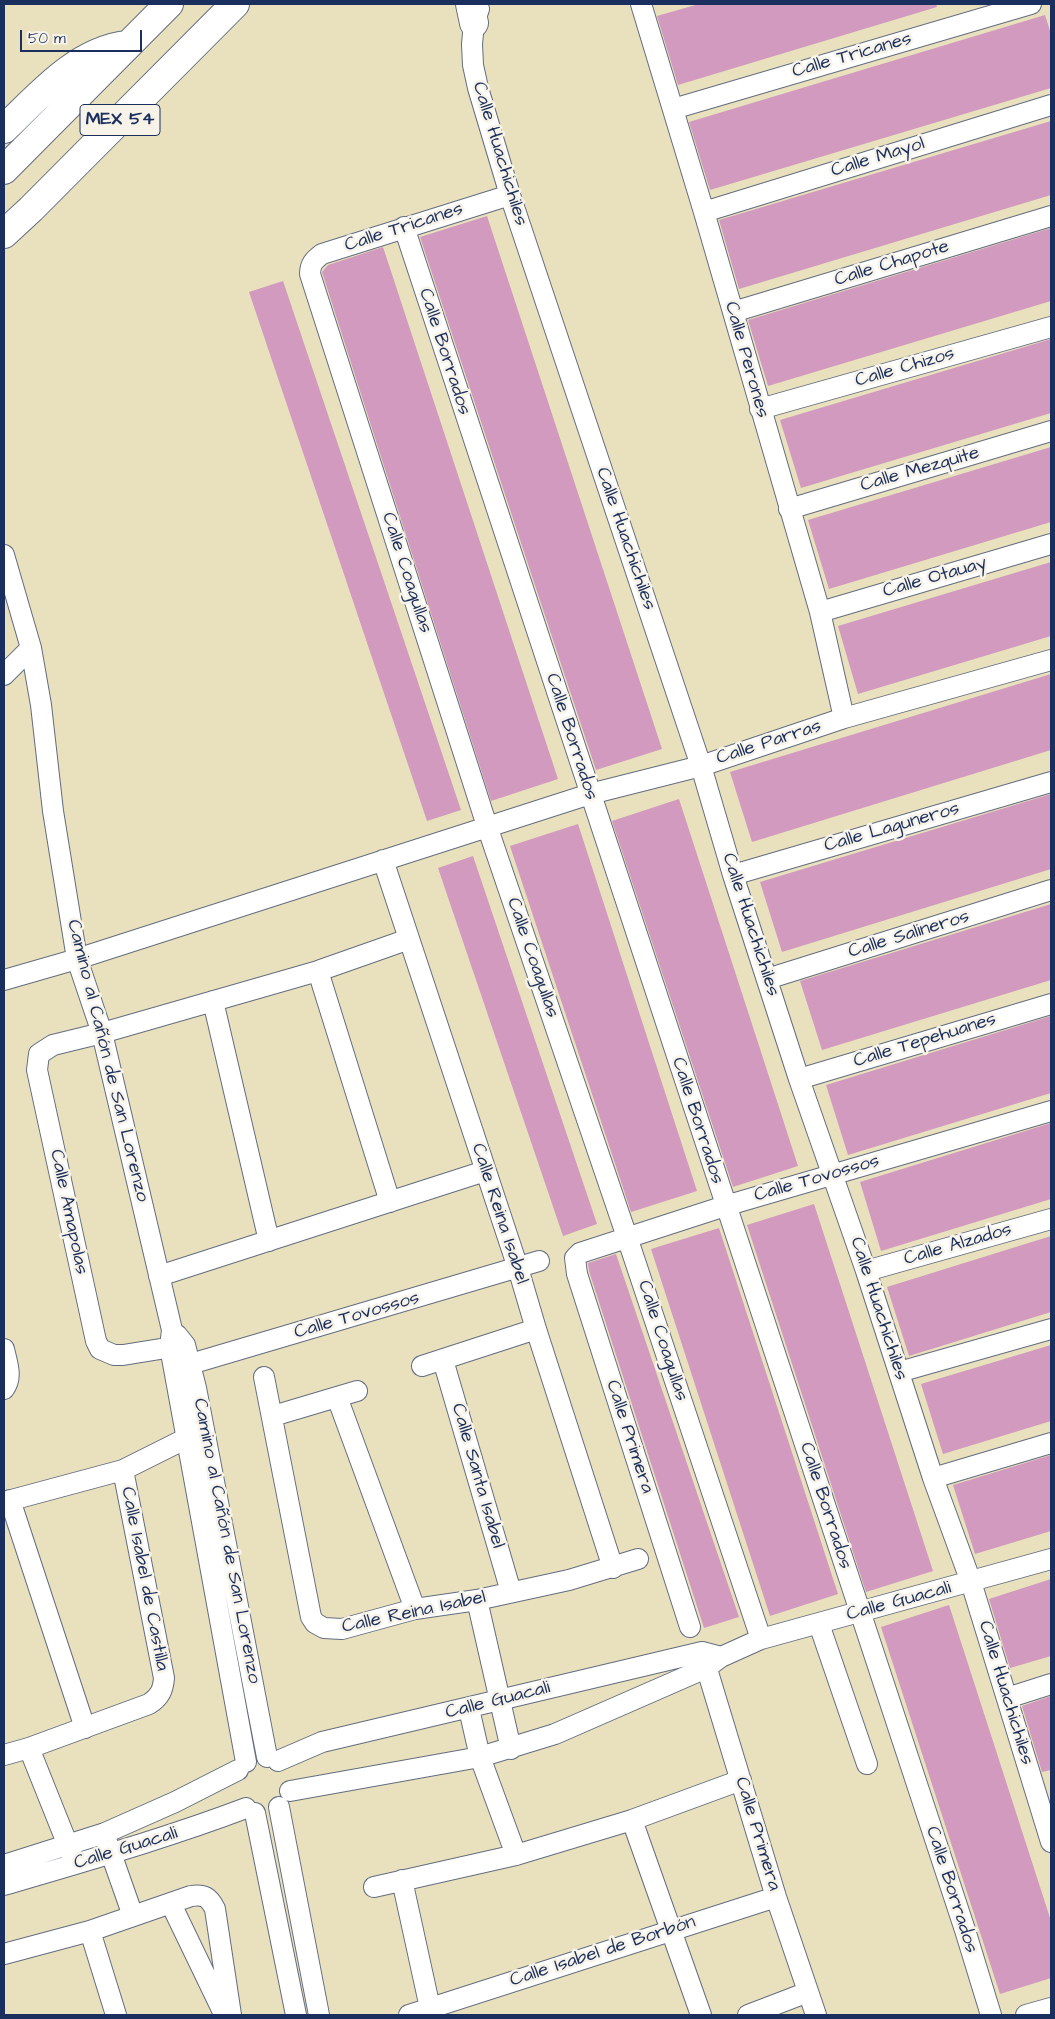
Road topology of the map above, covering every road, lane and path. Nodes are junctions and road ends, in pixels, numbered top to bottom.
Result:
1 (169, 4) edge
2 (235, 4) edge
3 (644, 4) edge
4 (1031, 4) edge
5 (475, 10) edge
6 (128, 45) junction
7 (1051, 105) edge
8 (673, 109) junction
9 (4, 129) edge
10 (4, 170) edge
11 (510, 195) junction
12 (704, 212) junction
13 (1051, 216) edge
14 (404, 227) junction
15 (4, 234) edge
16 (310, 274) joint
17 (733, 312) junction
18 (1051, 327) edge
19 (760, 409) junction
20 (1051, 431) edge
21 (789, 508) junction
22 (1051, 544) edge
23 (4, 555) edge
24 (820, 612) junction
25 (30, 648) junction
26 (1051, 660) edge
27 (4, 675) edge
28 (844, 718) junction
29 (701, 766) junction
30 (1051, 782) edge
31 (590, 794) junction
32 (487, 826) junction
33 (383, 860) junction
34 (733, 875) junction
35 (1051, 890) edge
36 (409, 939) junction
37 (77, 959) junction
38 (318, 971) junction
39 (767, 979) junction
40 (4, 980) edge
41 (214, 1001) junction
42 (1051, 1004) edge
43 (102, 1033) junction
44 (799, 1079) junction
45 (1051, 1111) edge
46 (485, 1171) junction
47 (833, 1174) junction
48 (390, 1202) junction
49 (725, 1206) junction
50 (1051, 1219) edge
51 (627, 1237) junction
52 (269, 1241) junction
53 (584, 1252) joint
54 (539, 1261) dead end
55 (518, 1268) junction
56 (866, 1272) junction
57 (159, 1276) junction
58 (1051, 1328) edge
59 (536, 1329) junction
60 (176, 1341) junction
61 (4, 1349) edge
62 (443, 1360) junction
63 (422, 1366) dead end
64 (183, 1367) junction
65 (899, 1372) junction
66 (264, 1377) dead end
67 (4, 1389) edge
68 (358, 1391) dead end
69 (337, 1397) junction
70 (273, 1416) junction
71 (187, 1438) junction
72 (1051, 1443) edge
73 (123, 1470) junction
74 (933, 1478) junction
75 (7, 1501) edge
76 (638, 1559) dead end
77 (1051, 1559) edge
78 (614, 1568) junction
79 (971, 1582) junction
80 (510, 1592) junction
81 (477, 1600) junction
82 (415, 1609) junction
83 (860, 1612) junction
84 (819, 1624) junction
85 (690, 1627) dead end
86 (761, 1639) junction
87 (709, 1659) junction
88 (651, 1665) junction
89 (1051, 1684) edge
90 (657, 1688) junction
91 (1007, 1698) junction
92 (501, 1700) junction
93 (468, 1708) junction
94 (85, 1728) junction
95 (30, 1748) junction
96 (511, 1749) junction
97 (4, 1756) edge
98 (480, 1757) junction
99 (272, 1759) junction
100 (867, 1764) dead end
101 (242, 1766) junction
102 (741, 1780) junction
103 (1044, 1792) edge
104 (284, 1799) junction
105 (251, 1811) junction
106 (632, 1820) junction
107 (105, 1833) junction
108 (1051, 1842) edge
109 (67, 1845) junction
110 (111, 1854) junction
111 (516, 1855) junction
112 (76, 1864) junction
113 (4, 1865) edge
114 (402, 1880) junction
115 (4, 1886) edge
116 (374, 1887) dead end
117 (776, 1897) junction
118 (171, 1904) junction
119 (133, 1916) junction
120 (671, 1930) junction
121 (90, 1931) junction
122 (4, 1954) edge
123 (808, 1992) junction
124 (430, 2008) junction
125 (1051, 2008) edge
126 (116, 2015) edge
127 (225, 2015) edge
128 (230, 2015) edge
129 (296, 2015) edge
130 (319, 2015) edge
131 (409, 2015) edge
132 (701, 2015) edge
133 (748, 2015) edge
134 (816, 2015) edge
135 (991, 2015) edge
136 (1026, 2015) edge

1 - 6 highway, MEX 54
2 - 15 highway, MEX 54
3 - 8 street, Calle Perones
4 - 8 street, Calle Tricanes
5 - 11 street, Calle Huachichiles
6 - 9 highway
6 - 10 highway, MEX 54
7 - 12 street, Calle Mayol
8 - 12 street, Calle Perones
11 - 14 street, Calle Tricanes
11 - 29 street, Calle Huachichiles
12 - 17 street, Calle Perones
13 - 17 street, Calle Chapote
14 - 16 street, Calle Tricanes
14 - 31 street, Calle Borrados
16 - 32 street, Calle Coagullas
17 - 19 street, Calle Perones
18 - 19 street, Calle Chizos
19 - 21 street, Calle Perones
20 - 21 street, Calle Mezquite
21 - 24 street, Calle Perones
22 - 24 street, Calle Otauay
23 - 25 street, Camino al Cañón de San Lorenzo
24 - 28 street, Calle Perones
25 - 27 street
25 - 37 street, Camino al Cañón de San Lorenzo
26 - 28 street, Calle Parras
28 - 29 street, Calle Parras
29 - 31 street, Calle Parras
29 - 34 street, Calle Huachichiles
30 - 34 street, Calle Laguneros
31 - 32 street, Calle Parras
31 - 49 street, Calle Borrados
32 - 33 street, Calle Parras
32 - 51 street, Calle Coagullas
33 - 36 street, Calle Reina Isabel
33 - 37 street, Calle Parras
34 - 39 street, Calle Huachichiles
35 - 39 street, Calle Salineros
36 - 38 street
36 - 46 street, Calle Reina Isabel
37 - 40 street
37 - 43 street, Camino al Cañón de San Lorenzo
38 - 41 street
38 - 48 street
39 - 44 street, Calle Huachichiles
41 - 43 street
41 - 52 street
42 - 44 street, Calle Tepehuanes
43 - 57 street, Camino al Cañón de San Lorenzo
43 - 60 street, Calle Amapolas
44 - 47 street, Calle Huachichiles
45 - 47 street, Calle Tovossos
46 - 48 street
46 - 55 street, Calle Reina Isabel
47 - 49 street, Calle Tovossos
47 - 56 street, Calle Huachichiles
48 - 52 street
49 - 51 street, Calle Tovossos
49 - 83 street, Calle Borrados
50 - 56 street, Calle Alzados
51 - 53 street, Calle Tovossos
51 - 86 street, Calle Coagullas
52 - 57 street
53 - 85 street, Calle Primera
54 - 55 street, Calle Tovossos
55 - 59 street, Calle Reina Isabel
55 - 64 street, Calle Tovossos
56 - 65 street, Calle Huachichiles
57 - 60 street, Camino al Cañón de San Lorenzo
58 - 65 street
59 - 62 street
59 - 78 street, Calle Reina Isabel
60 - 64 street, Camino al Cañón de San Lorenzo
61 - 67 street
62 - 63 street
62 - 80 street, Calle Santa Isabel
64 - 71 street, Camino al Cañón de San Lorenzo
64 - 99 street, Camino al Cañón de San Lorenzo
65 - 74 street, Calle Huachichiles
66 - 70 street, Calle Reina Isabel
68 - 69 street
69 - 70 street
69 - 82 street
70 - 82 street, Calle Reina Isabel
71 - 73 street
71 - 101 street, Camino al Cañón de San Lorenzo
72 - 74 street
73 - 75 street
73 - 94 street, Calle Isabel de Castilla
74 - 79 street, Calle Huachichiles
75 - 94 street
76 - 78 street, Calle Reina Isabel
77 - 79 street, Calle Guacali
78 - 80 street, Calle Reina Isabel
79 - 83 street, Calle Guacali
79 - 91 street, Calle Huachichiles
80 - 81 street, Calle Reina Isabel
81 - 82 street, Calle Reina Isabel
81 - 92 street
83 - 84 street, Calle Guacali
83 - 135 street, Calle Borrados
84 - 86 street, Calle Guacali
84 - 100 street
86 - 87 street, Calle Guacali
87 - 88 street, Calle Guacali
87 - 90 street, Calle Guacali
87 - 102 street, Calle Primera
88 - 90 street
88 - 92 street, Calle Guacali
89 - 91 street
90 - 96 street, Calle Guacali
91 - 103 street, Calle Huachichiles
92 - 93 street, Calle Guacali
92 - 96 street
93 - 98 street
93 - 99 street, Calle Guacali
94 - 95 street, Calle Isabel de Castilla
95 - 97 street, Calle Isabel de Castilla
95 - 109 street
96 - 98 street, Calle Guacali
98 - 104 street, Calle Guacali
98 - 111 street
99 - 101 street
99 - 104 street
101 - 105 street
101 - 107 street, Calle Guacali
102 - 106 street
102 - 117 street, Calle Primera
103 - 108 street, Calle Huachichiles
104 - 105 street
104 - 130 street
105 - 110 street, Calle Guacali
105 - 129 street
106 - 111 street
106 - 120 street
107 - 109 street, Calle Guacali
107 - 110 street
109 - 112 street
109 - 113 street, Calle Guacali
110 - 112 street, Calle Guacali
110 - 119 street
111 - 114 street
112 - 115 street, Calle Guacali
114 - 116 street
114 - 124 street
117 - 120 street, Calle Isabel de Borbón
117 - 123 street, Calle Primera
118 - 119 street
118 - 127 street
118 - 128 street
119 - 121 street
120 - 124 street, Calle Isabel de Borbón
120 - 132 street
121 - 122 street
121 - 126 street
123 - 133 street
123 - 134 street, Calle Primera
124 - 131 street, Calle Isabel de Borbón
125 - 136 street

